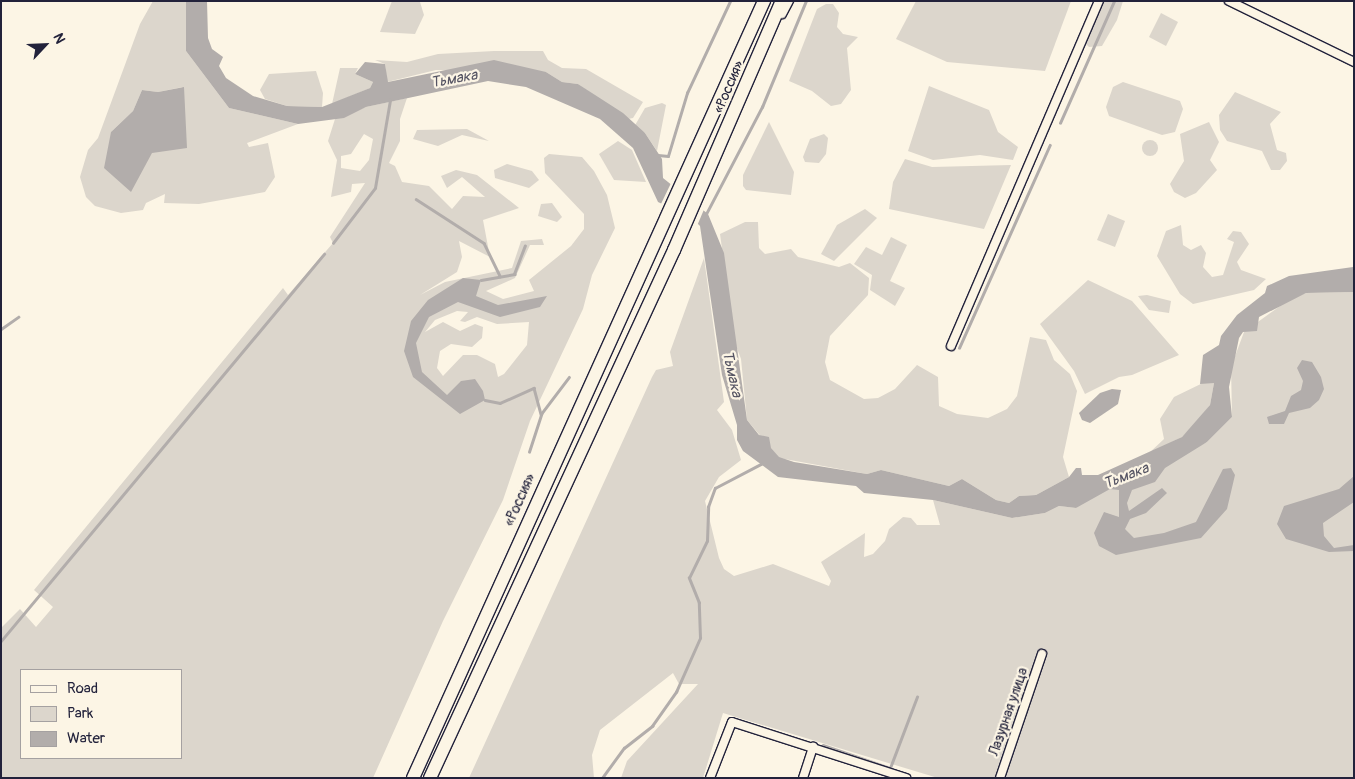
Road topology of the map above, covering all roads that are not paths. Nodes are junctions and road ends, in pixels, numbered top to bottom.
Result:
1 (764, 1) edge
2 (782, 1) edge
3 (789, 1) edge
4 (1099, 1) edge
5 (1229, 1) edge
6 (764, 43) junction
7 (1354, 62) edge
8 (951, 346) dead end
9 (1042, 654) dead end
10 (813, 747) junction
11 (893, 776) edge
12 (413, 778) edge
13 (430, 778) edge
14 (710, 778) edge
15 (803, 778) edge
16 (906, 778) edge
17 (1000, 778) edge

1 - 12 highway, «Россия»
2 - 6 highway, «Россия»
3 - 6 street
4 - 8 street
5 - 7 street
6 - 13 highway, «Россия»
9 - 17 street, Лазурная улица
10 - 11 street
10 - 14 street
10 - 15 street
11 - 16 street

